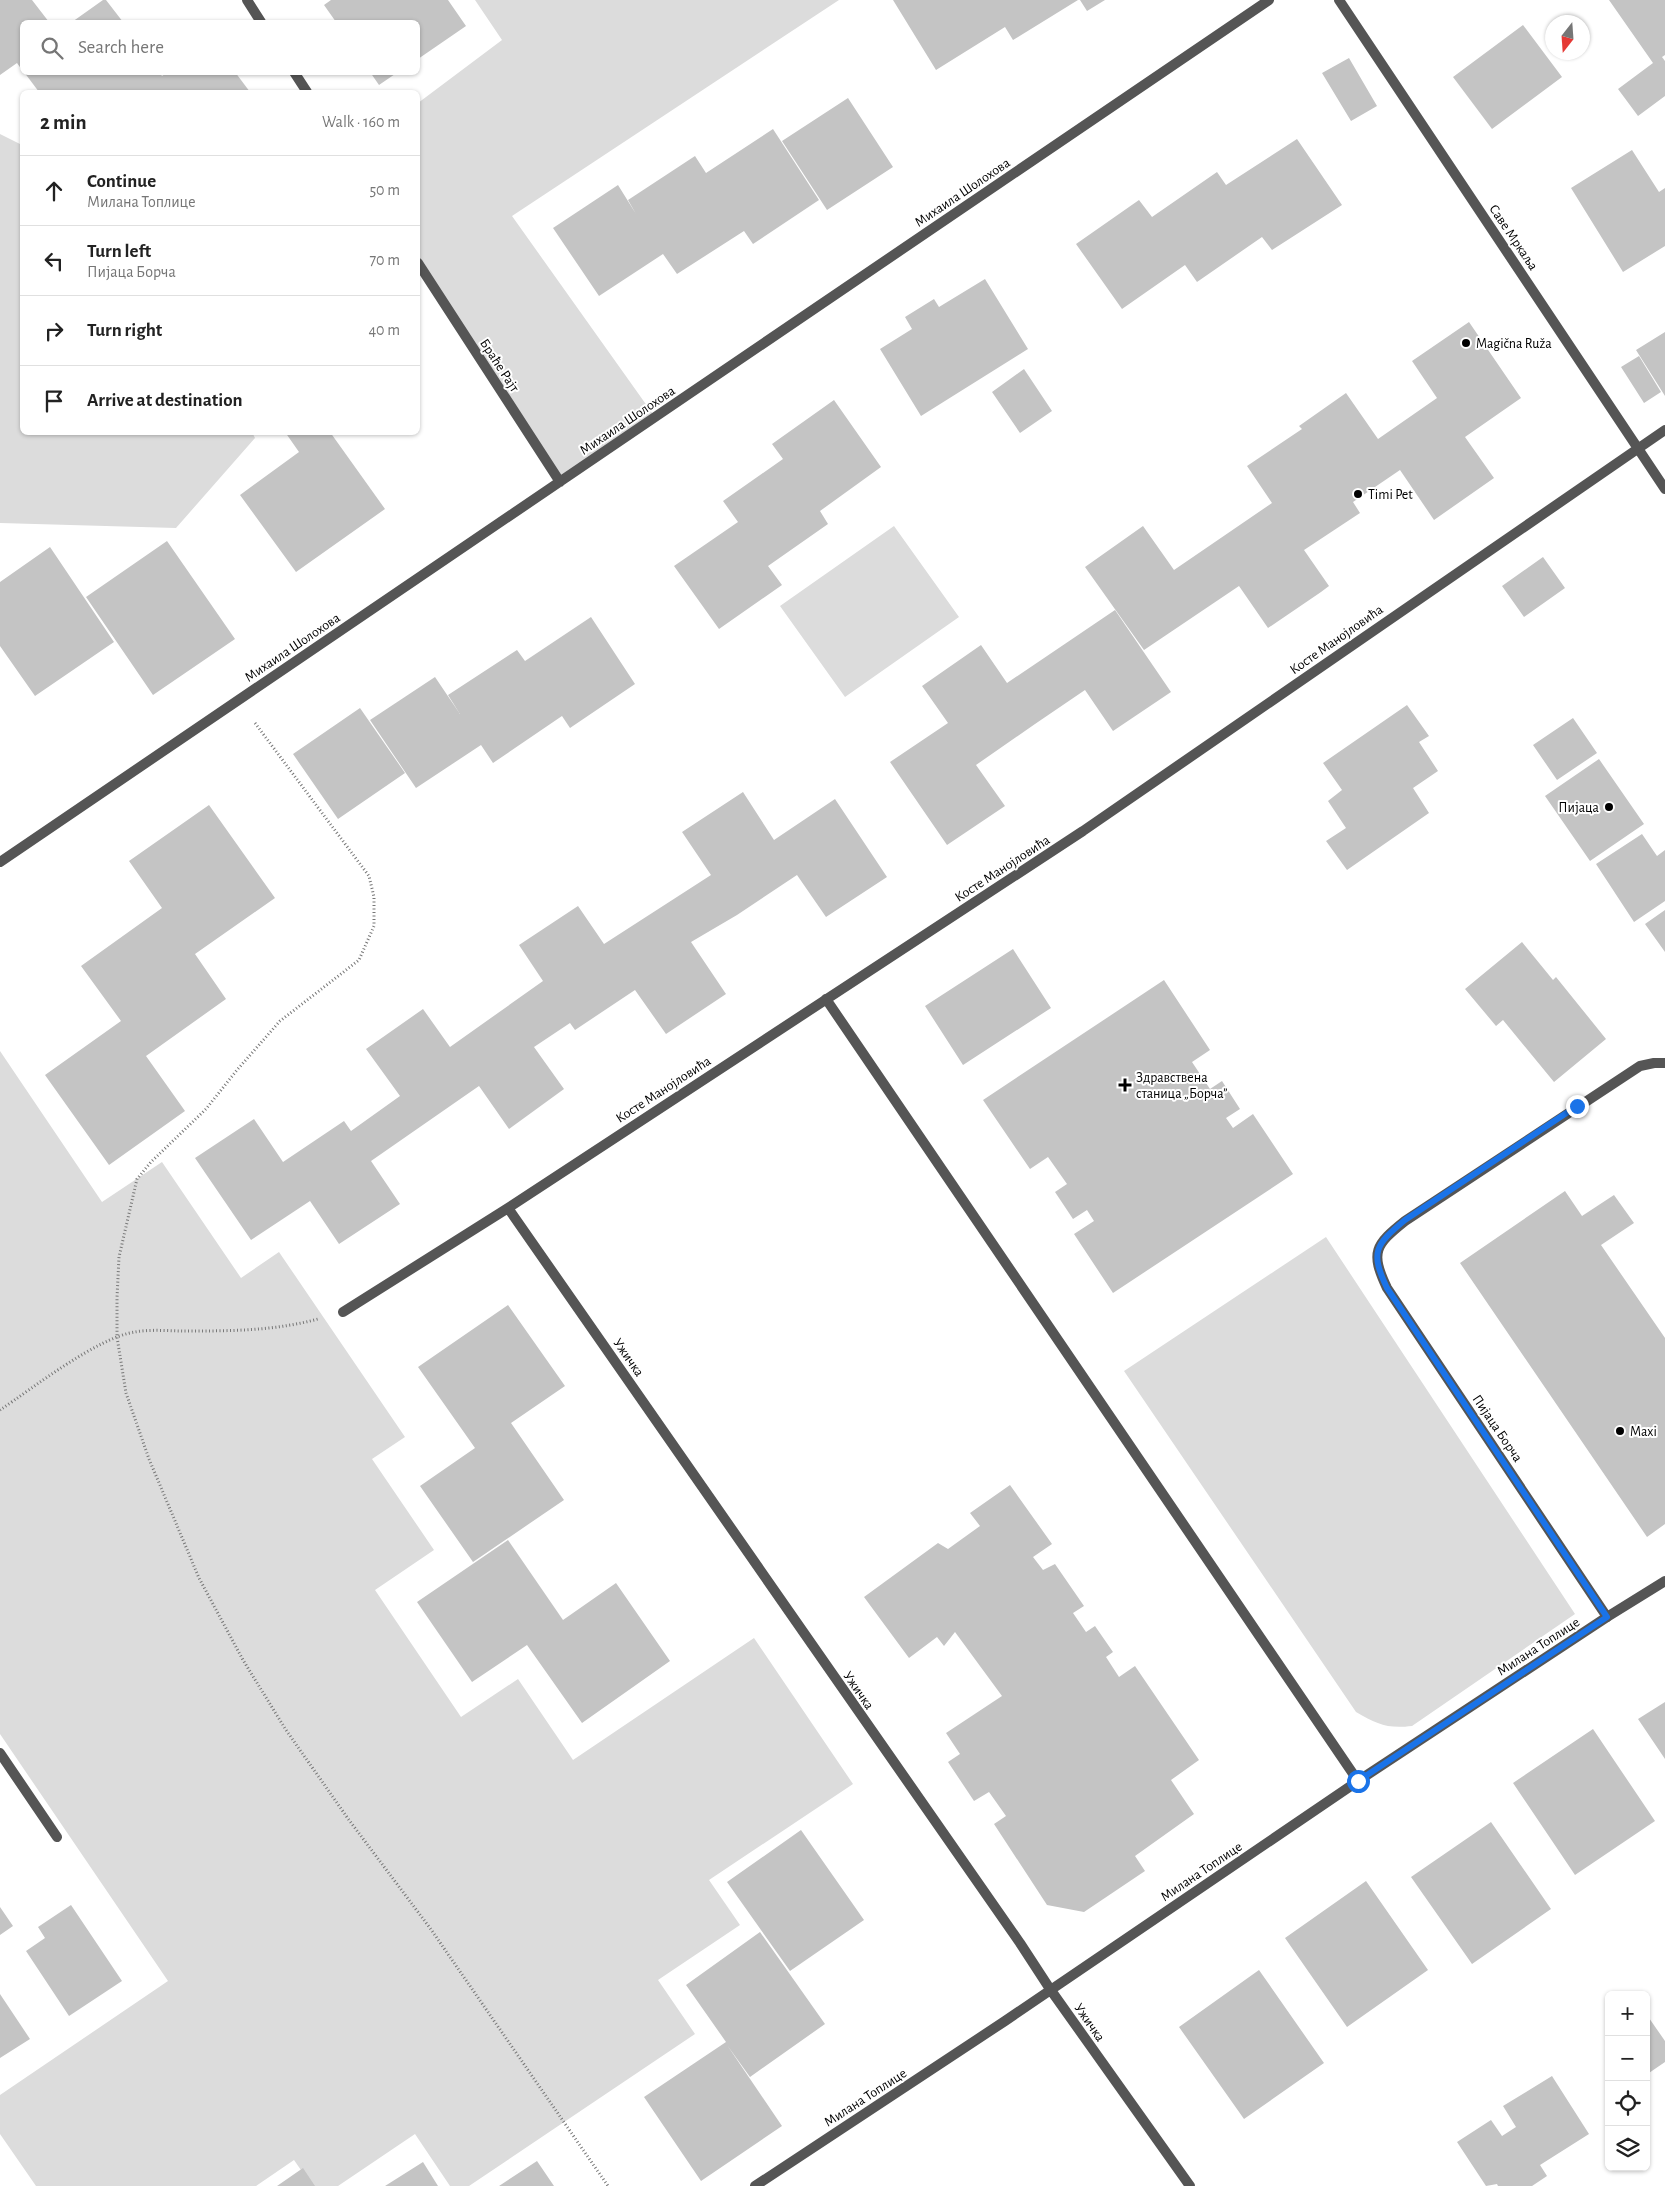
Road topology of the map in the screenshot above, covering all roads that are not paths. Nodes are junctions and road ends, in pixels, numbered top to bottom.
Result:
1 (246, 0) edge
2 (1269, 0) edge
3 (1339, 0) edge
4 (260, 20) edge
5 (296, 75) edge
6 (306, 90) edge
7 (420, 267) edge
8 (1665, 430) edge
9 (1638, 447) junction
10 (560, 482) junction
11 (1665, 489) edge
12 (0, 862) edge
13 (826, 999) junction
14 (1665, 1063) edge
15 (508, 1208) junction
16 (343, 1312) road end
17 (1665, 1581) edge
18 (1607, 1617) junction
19 (0, 1754) edge
20 (1358, 1781) junction
21 (57, 1837) dead end
22 (1050, 1989) junction
23 (755, 2186) edge
24 (1190, 2186) edge

1 - 4 street
2 - 10 street, Михаила Шолохова
3 - 9 street, Саве Мркаља
5 - 6 street
7 - 10 street, Браће Рајт
8 - 9 street, Косте Манојловића
9 - 11 street, Саве Мркаља
9 - 13 street, Косте Манојловића
10 - 12 street, Михаила Шолохова
13 - 15 street, Косте Манојловића
13 - 20 street
14 - 18 street, Пијаца Борча
15 - 16 street, Косте Манојловића
15 - 22 street, Ужичка
17 - 18 street, Милана Топлице
18 - 20 street, Милана Топлице
19 - 21 street
20 - 22 street, Милана Топлице
22 - 23 street, Милана Топлице
22 - 24 street, Ужичка

